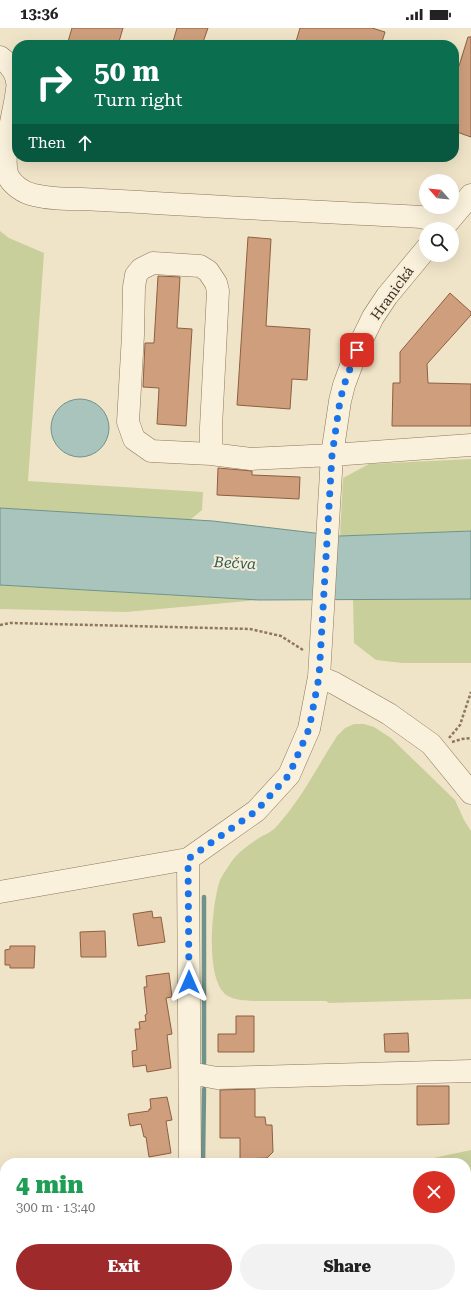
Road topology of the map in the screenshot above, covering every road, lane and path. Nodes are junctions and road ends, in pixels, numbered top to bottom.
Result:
1 (0, 57) edge
2 (12, 69) edge
3 (12, 117) edge
4 (469, 201) edge
5 (441, 222) edge
6 (449, 222) edge
7 (419, 258) edge
8 (471, 445) edge
9 (211, 454) junction
10 (332, 455) junction
11 (0, 625) edge
12 (320, 660) junction
13 (471, 692) edge
14 (471, 738) edge
15 (438, 744) junction
16 (471, 793) edge
17 (188, 859) junction
18 (0, 892) edge
19 (471, 1071) edge
20 (190, 1073) junction
21 (190, 1158) edge

1 - 2 street
3 - 5 street
4 - 6 street
7 - 10 street, Hranická
8 - 10 street
9 - 9 street
9 - 10 street
10 - 12 street, Hranická
11 - 12 path
12 - 15 street
12 - 17 street, Hranická
13 - 15 path
14 - 15 path
15 - 16 street
17 - 18 street
17 - 20 street
19 - 20 street
20 - 21 street

